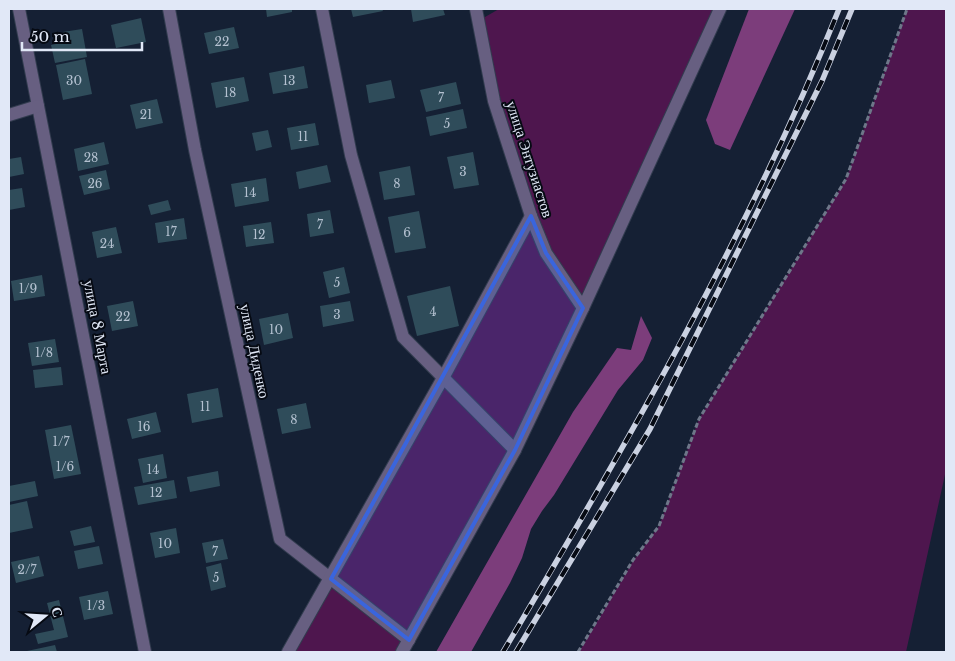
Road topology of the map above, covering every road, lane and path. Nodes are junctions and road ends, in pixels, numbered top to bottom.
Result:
1 (19, 9) edge
2 (169, 9) edge
3 (322, 9) edge
4 (476, 9) edge
5 (720, 9) edge
6 (907, 9) edge
7 (38, 106) junction
8 (9, 115) edge
9 (531, 216) junction
10 (583, 308) junction
11 (443, 378) junction
12 (514, 450) junction
13 (331, 579) junction
14 (409, 640) junction
15 (145, 652) edge
16 (288, 652) edge
17 (402, 652) edge
18 (578, 652) edge

1 - 7 street, улица 8 Марта
2 - 13 street, улица Диденко
3 - 11 street
4 - 9 street, улица Энтузиастов
5 - 10 street
6 - 18 path
7 - 8 street
7 - 15 street, улица 8 Марта
9 - 10 street, улица Энтузиастов
9 - 11 street
10 - 12 street
11 - 12 street
11 - 13 street
12 - 14 street
13 - 14 street, улица Диденко
13 - 16 street
14 - 17 street

